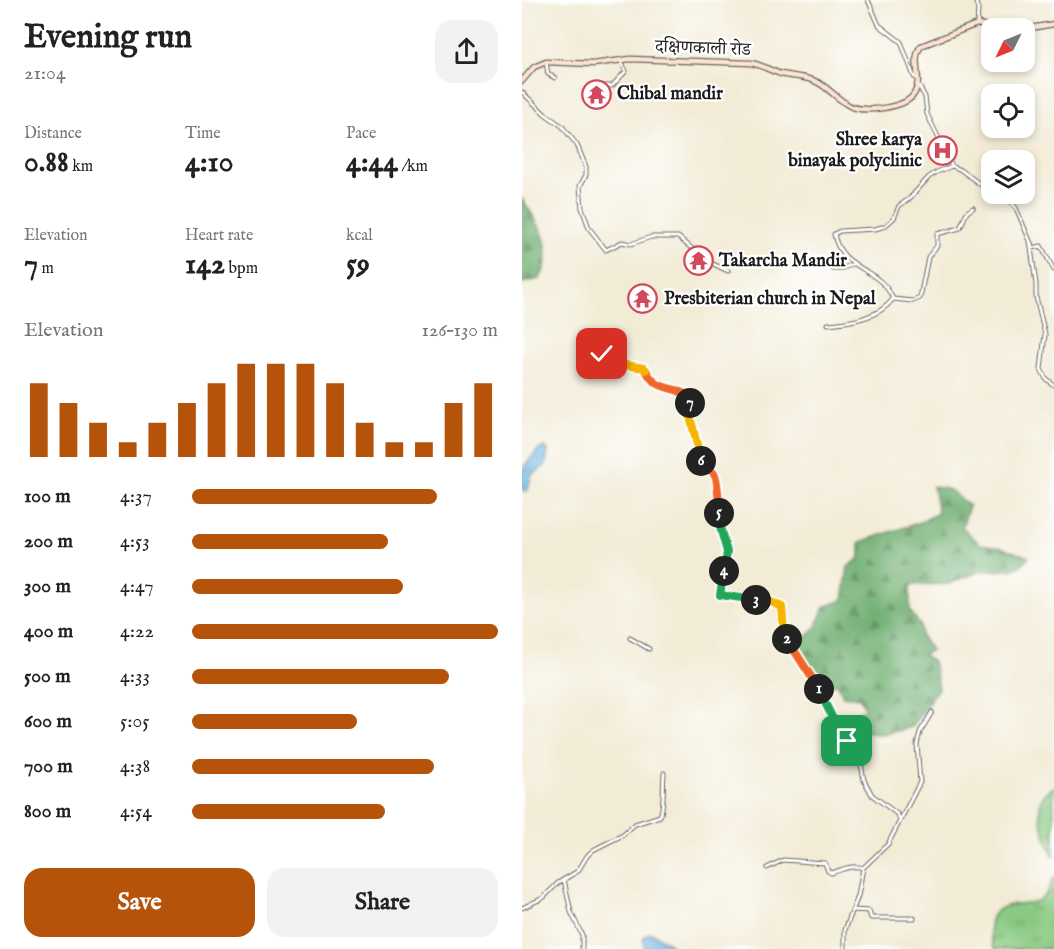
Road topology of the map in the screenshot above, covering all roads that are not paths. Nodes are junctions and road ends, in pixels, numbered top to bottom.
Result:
1 (868, 0) edge
2 (975, 0) edge
3 (1054, 24) edge
4 (977, 25) junction
5 (981, 26) edge
6 (1035, 27) edge
7 (621, 61) junction
8 (546, 62) junction
9 (555, 78) dead end
10 (522, 81) edge
11 (918, 81) junction
12 (597, 91) dead end
13 (522, 92) edge
14 (952, 166) junction
15 (981, 185) edge
16 (1014, 204) edge
17 (974, 208) dead end
18 (1030, 241) junction
19 (853, 264) junction
20 (833, 269) dead end
21 (1054, 270) edge
22 (728, 271) dead end
23 (893, 298) junction
24 (828, 324) dead end
25 (602, 354) dead end
26 (1054, 385) edge
27 (630, 638) dead end
28 (649, 649) dead end
29 (933, 712) dead end
30 (664, 773) dead end
31 (900, 819) junction
32 (767, 868) dead end
33 (863, 868) junction
34 (564, 880) junction
35 (522, 908) edge
36 (853, 909) junction
37 (914, 918) dead end
38 (582, 949) edge
39 (845, 949) edge

1 - 11 street
2 - 4 street
3 - 6 main road
4 - 5 main road
4 - 11 main road
7 - 8 main road, दक्षिणकाली रोड
7 - 11 main road, दक्षिणकाली रोड
7 - 12 street
8 - 9 street
8 - 10 main road
11 - 14 street
13 - 22 street
14 - 15 street
14 - 19 street
16 - 18 street
17 - 23 street
18 - 21 street
18 - 26 street
19 - 20 street
19 - 23 street
23 - 24 street
25 - 31 street
27 - 28 street
29 - 31 street
30 - 34 street
31 - 33 street
32 - 33 street
33 - 36 street
34 - 35 street
34 - 38 street
36 - 37 street
36 - 39 street

